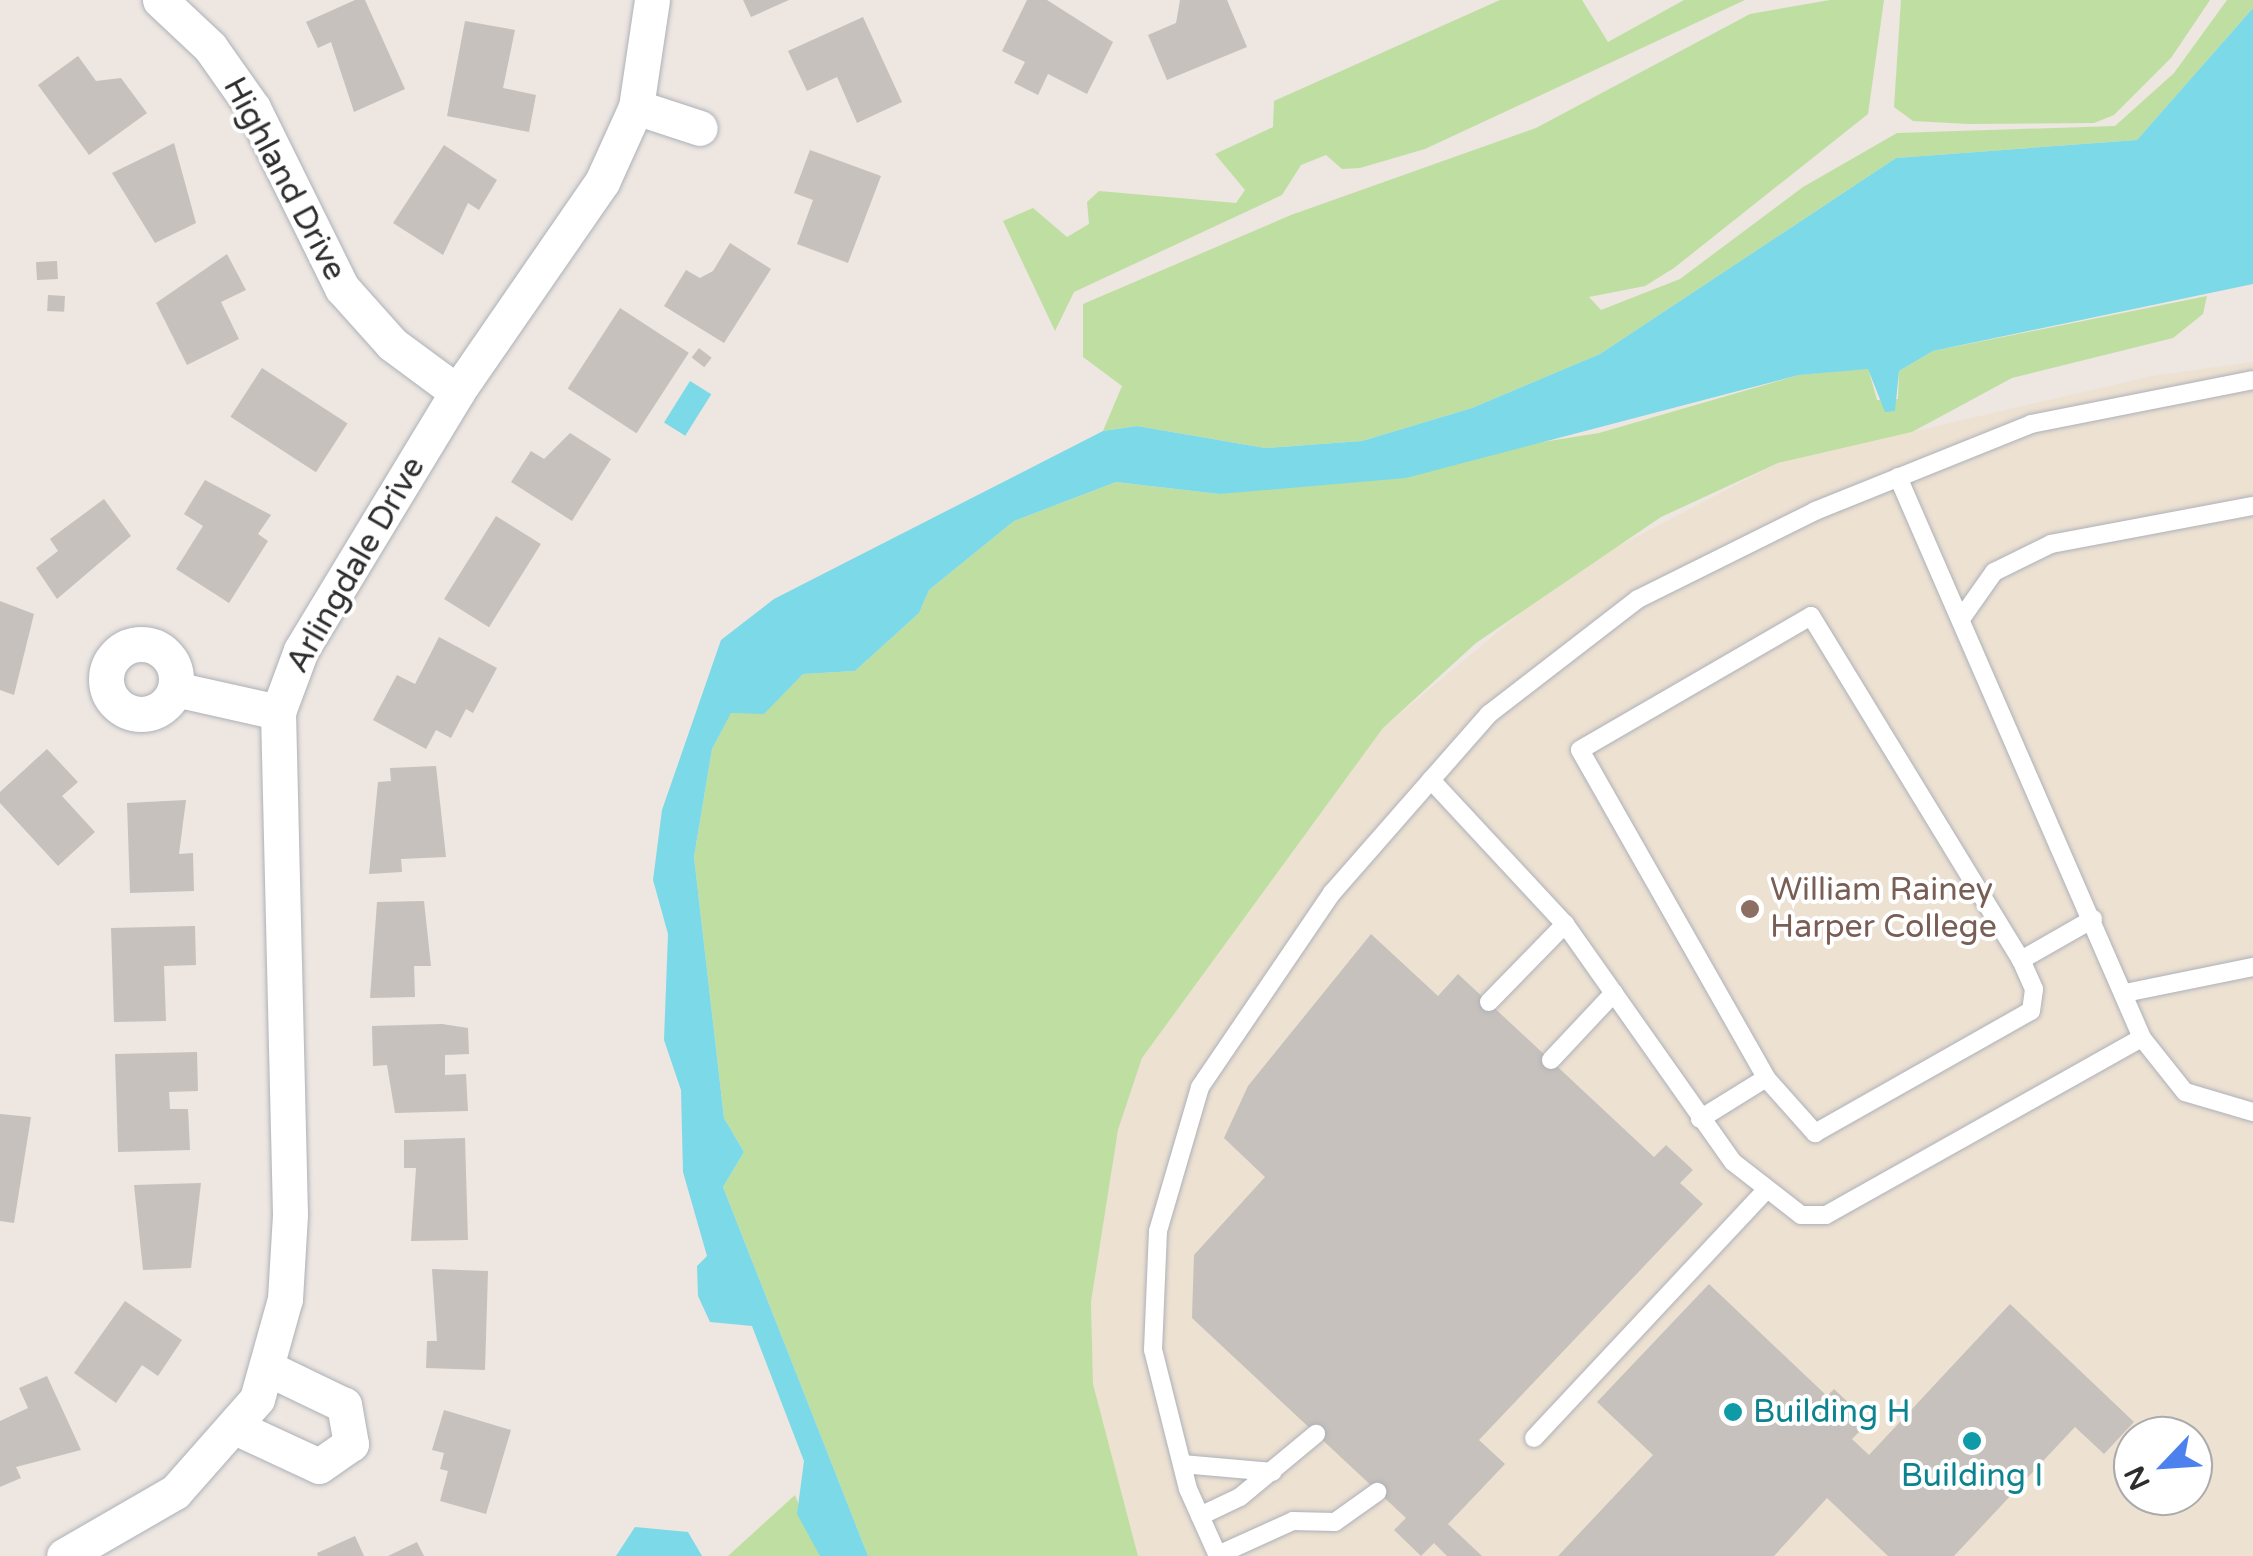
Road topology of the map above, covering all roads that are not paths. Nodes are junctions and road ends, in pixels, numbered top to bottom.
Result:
1 (160, 0) edge
2 (652, 0) edge
3 (636, 107) junction
4 (700, 128) dead end
5 (2253, 380) edge
6 (458, 392) junction
7 (1898, 477) junction
8 (2253, 506) edge
9 (1963, 616) junction
10 (175, 689) dead end
11 (278, 712) junction
12 (1431, 780) junction
13 (2093, 919) junction
14 (1565, 924) junction
15 (2021, 960) junction
16 (2253, 967) edge
17 (1614, 993) junction
18 (2125, 993) junction
19 (1489, 1002) dead end
20 (2142, 1038) junction
21 (1551, 1060) dead end
22 (1766, 1078) junction
23 (2253, 1112) edge
24 (1700, 1118) junction
25 (1762, 1194) junction
26 (267, 1368) junction
27 (237, 1428) junction
28 (1316, 1434) dead end
29 (1534, 1438) dead end
30 (1182, 1464) junction
31 (1274, 1472) junction
32 (1377, 1492) dead end
33 (1200, 1516) junction
34 (1218, 1555) edge
35 (64, 1556) edge

1 - 6 street, Highland Drive
2 - 3 street, Arlingdale Drive
3 - 4 street
3 - 6 street, Arlingdale Drive
5 - 7 lane
6 - 11 street, Arlingdale Drive
7 - 9 lane
7 - 12 lane
8 - 9 lane
9 - 13 lane
10 - 11 street
11 - 26 street, Arlingdale Drive
12 - 14 lane
12 - 30 lane
13 - 15 lane
13 - 18 lane
14 - 17 lane
14 - 19 lane
15 - 22 lane
15 - 22 lane
16 - 18 lane
17 - 21 lane
17 - 24 lane
18 - 20 lane
20 - 23 lane
20 - 25 lane
22 - 24 lane
24 - 25 lane
25 - 29 lane
26 - 27 street, Arlingdale Drive
26 - 27 street
27 - 35 street, Arlingdale Drive
28 - 31 lane
30 - 31 lane
30 - 33 lane
31 - 33 lane
32 - 34 lane
33 - 34 lane

